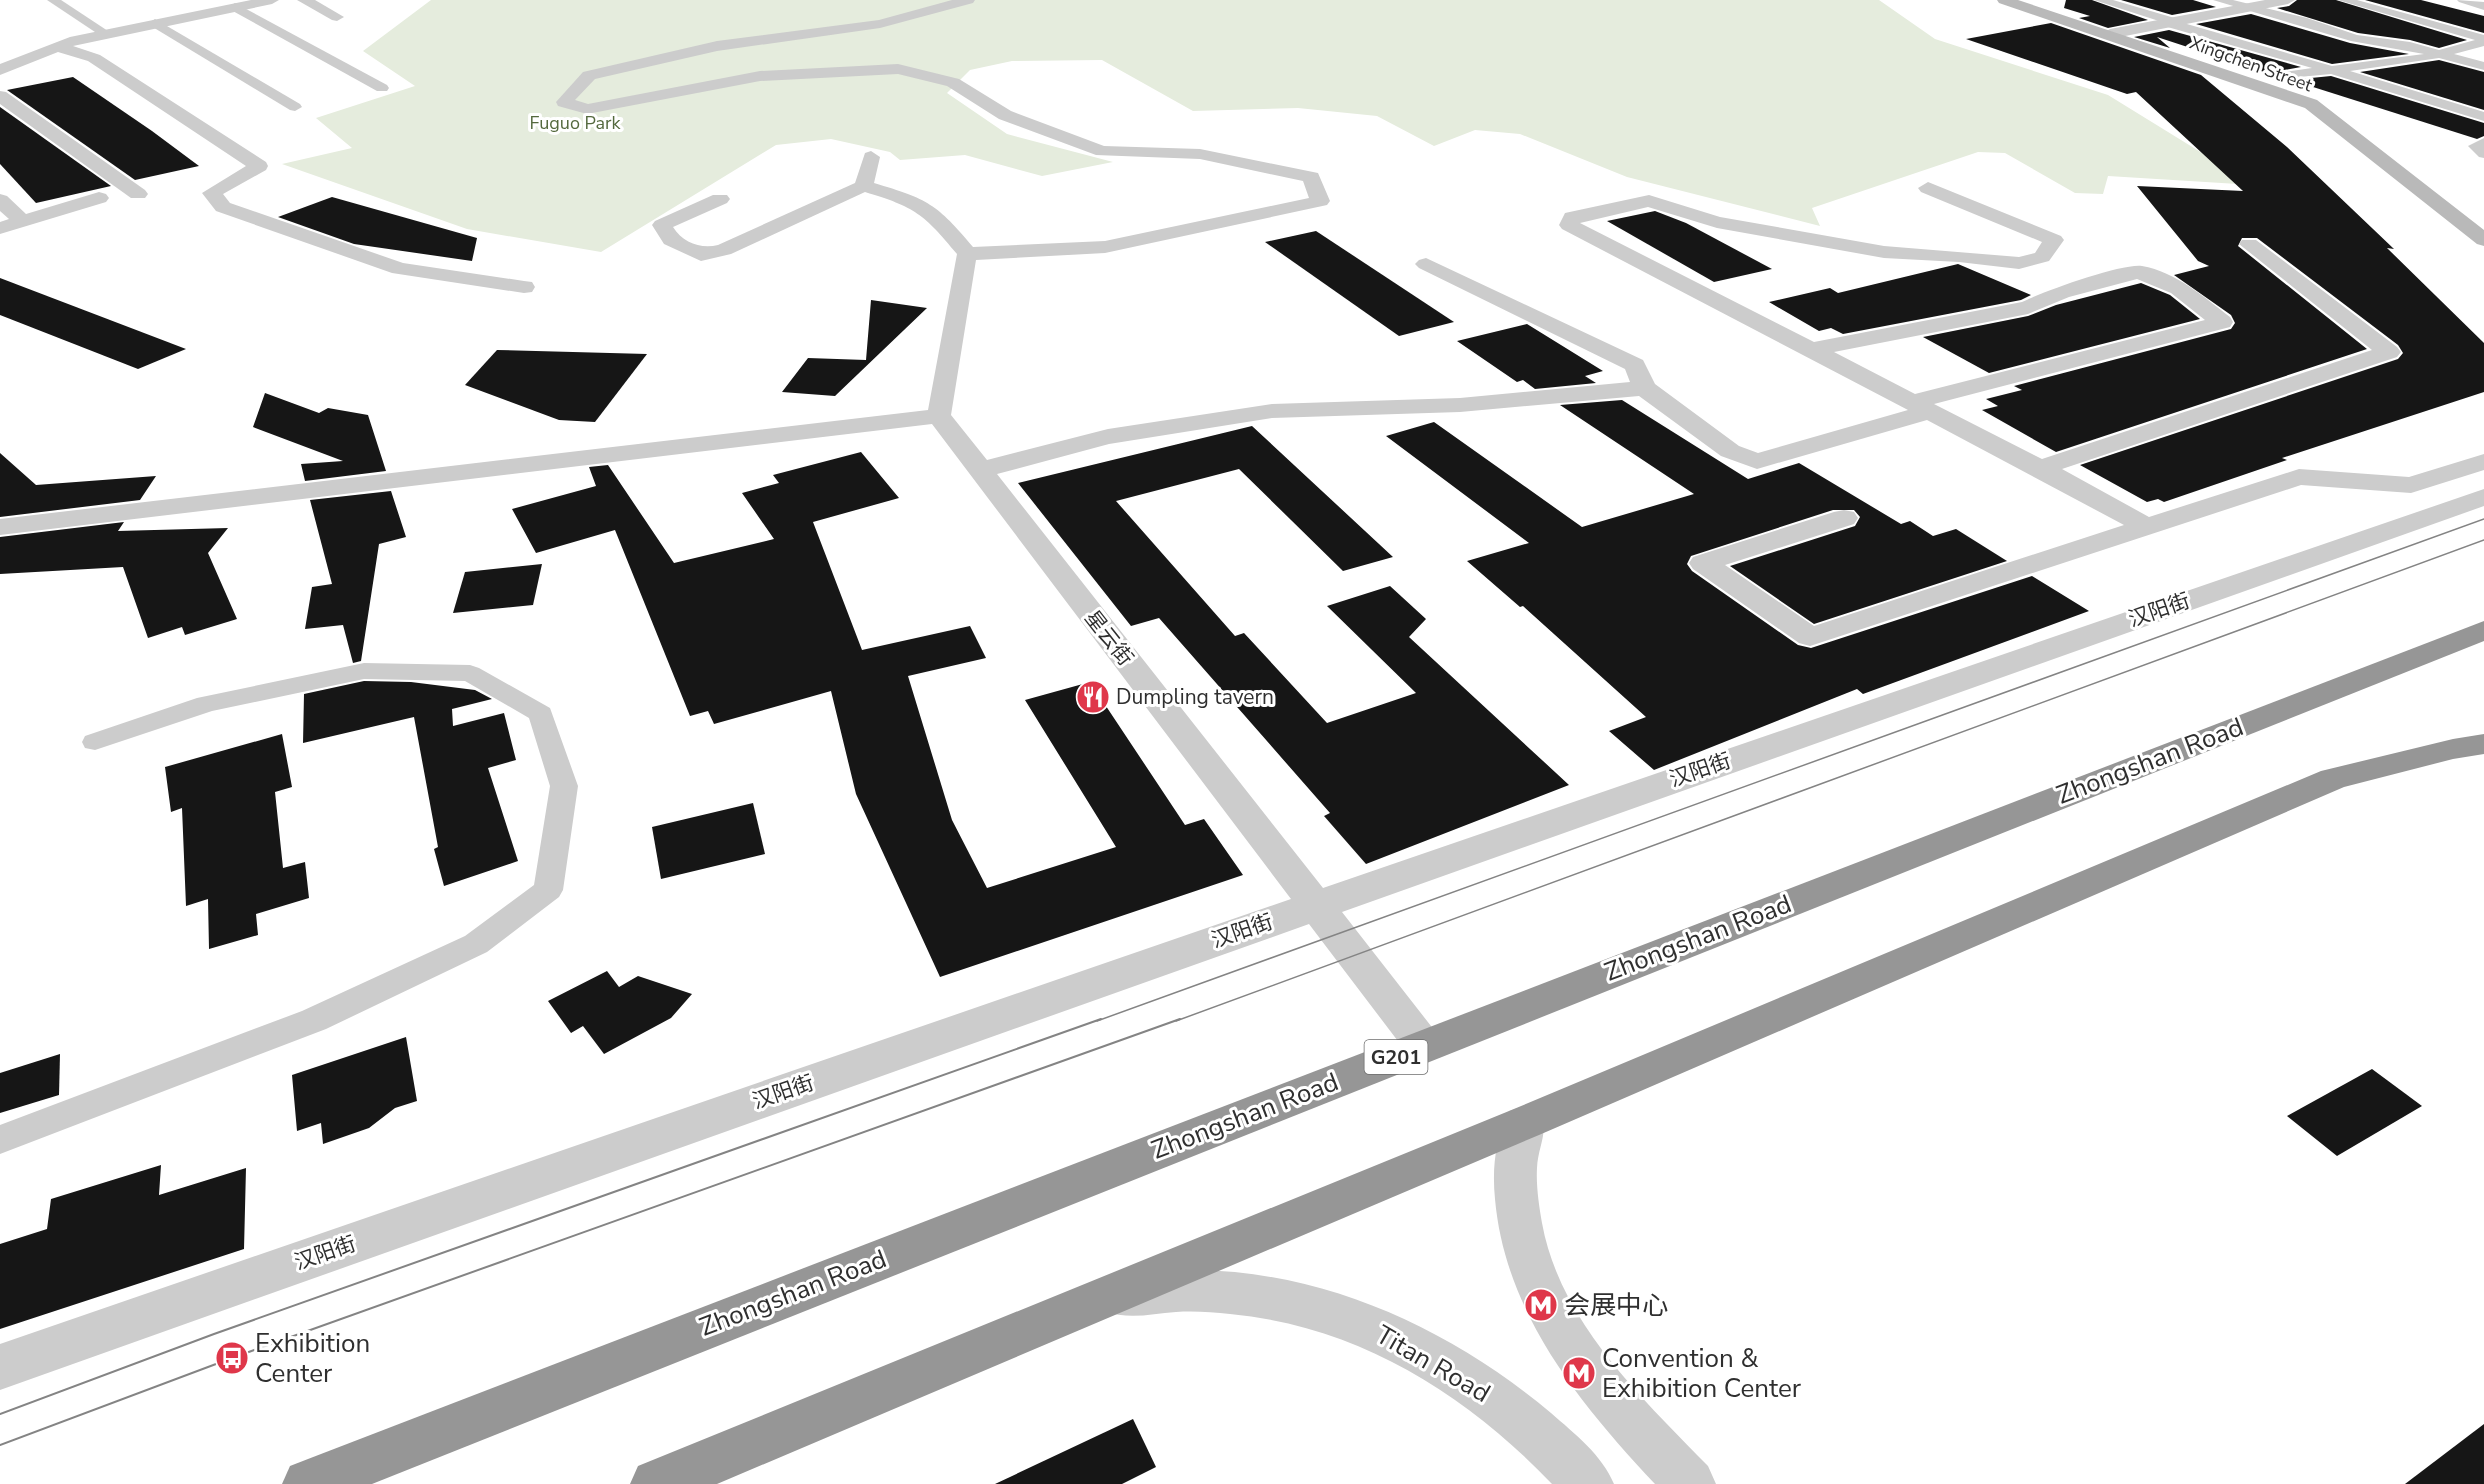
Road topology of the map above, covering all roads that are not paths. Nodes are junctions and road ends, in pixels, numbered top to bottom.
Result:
1 (53, 0) edge
2 (272, 0) edge
3 (304, 0) edge
4 (968, 0) edge
5 (2004, 0) edge
6 (2219, 0) edge
7 (2288, 0) edge
8 (2344, 0) edge
9 (2463, 0) edge
10 (2110, 5) edge
11 (2484, 6) edge
12 (235, 7) junction
13 (2247, 7) junction
14 (2379, 8) junction
15 (2354, 13) dead end
16 (337, 17) dead end
17 (2303, 21) junction
18 (155, 23) junction
19 (2171, 23) junction
20 (2282, 26) dead end
21 (2446, 28) junction
22 (2426, 32) dead end
23 (105, 33) junction
24 (2110, 34) junction
25 (2355, 38) junction
26 (2484, 40) edge
27 (2337, 43) dead end
28 (58, 46) junction
29 (2280, 54) junction
30 (2438, 54) junction
31 (2265, 57) dead end
32 (2484, 66) edge
33 (2327, 69) junction
34 (0, 70) edge
35 (2274, 76) dead end
36 (382, 88) dead end
37 (0, 96) edge
38 (295, 107) dead end
39 (2471, 115) edge
40 (2484, 142) edge
41 (2484, 154) edge
42 (871, 157) dead end
43 (864, 186) junction
44 (1928, 188) dead end
45 (138, 194) dead end
46 (99, 198) dead end
47 (720, 199) dead end
48 (0, 200) edge
49 (22, 221) junction
50 (0, 228) edge
51 (2484, 240) edge
52 (2249, 244) dead end
53 (967, 254) junction
54 (1426, 264) dead end
55 (524, 287) dead end
56 (1810, 350) junction
57 (1644, 388) junction
58 (1921, 407) junction
59 (939, 416) junction
60 (2484, 462) edge
61 (2040, 468) junction
62 (980, 470) junction
63 (2484, 496) edge
64 (1844, 518) dead end
65 (0, 527) edge
66 (2147, 527) junction
67 (2484, 630) edge
68 (95, 742) dead end
69 (2484, 744) edge
70 (1315, 905) junction
71 (1424, 1046) junction
72 (1524, 1123) junction
73 (0, 1140) edge
74 (1108, 1296) junction
75 (0, 1367) edge
76 (308, 1484) edge
77 (656, 1484) edge
78 (1588, 1484) edge
79 (1690, 1484) edge

1 - 23 lane
2 - 12 street
3 - 16 street
4 - 53 street
5 - 24 street, Xingchen Street
6 - 13 lane
7 - 13 street
8 - 14 lane
9 - 11 lane
10 - 19 lane
12 - 18 street
12 - 36 lane
13 - 17 lane
13 - 19 street
14 - 15 lane
14 - 21 lane
17 - 20 lane
17 - 25 lane
18 - 23 street
18 - 38 lane
19 - 24 street
19 - 29 lane
21 - 22 lane
21 - 26 lane
23 - 28 street
24 - 51 street, Xingchen Street
25 - 27 lane
25 - 30 lane
26 - 30 lane
28 - 34 street
28 - 55 street
29 - 31 lane
29 - 33 lane
30 - 32 lane
30 - 33 lane
33 - 35 lane
33 - 39 lane
37 - 45 street
40 - 41 lane
42 - 43 street
43 - 47 street
43 - 53 street
44 - 56 street
46 - 49 street
48 - 49 street
49 - 50 street
52 - 61 street
53 - 59 street
54 - 57 street
56 - 58 street
56 - 58 street
57 - 58 street
57 - 62 street
58 - 61 street
59 - 62 street, 星云街
59 - 65 street
60 - 66 street
61 - 66 street
62 - 70 street, 星云街
63 - 70 street, 汉阳街
64 - 66 street
67 - 71 highway, Zhongshan Road / G201
68 - 73 lane
69 - 72 highway
70 - 71 street, 星云街
70 - 75 street, 汉阳街
71 - 76 highway, Zhongshan Road / G201
72 - 74 highway
72 - 79 street
74 - 77 highway
74 - 78 street, Titan Road

